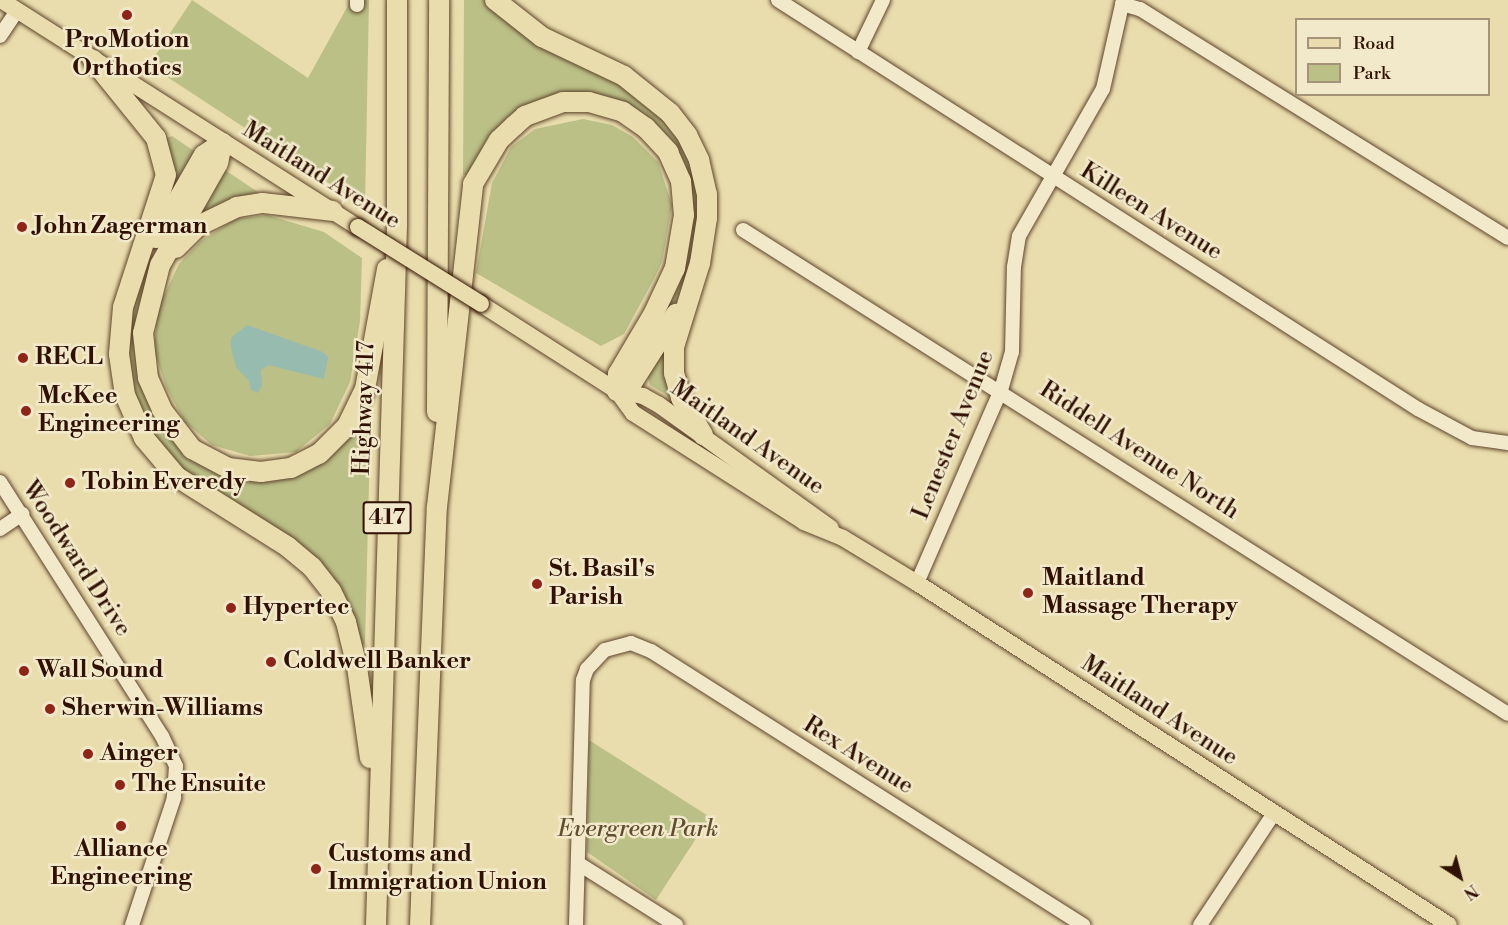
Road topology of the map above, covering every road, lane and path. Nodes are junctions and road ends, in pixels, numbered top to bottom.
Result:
1 (1, 0) edge
2 (397, 0) edge
3 (439, 0) edge
4 (495, 0) edge
5 (778, 0) edge
6 (884, 0) edge
7 (1123, 2) edge
8 (17, 11) junction
9 (0, 36) edge
10 (858, 52) junction
11 (93, 60) junction
12 (222, 144) junction
13 (1053, 177) junction
14 (333, 211) junction
15 (397, 224) junction
16 (743, 230) dead end
17 (1508, 238) edge
18 (700, 263) junction
19 (160, 265) junction
20 (133, 276) junction
21 (1001, 390) junction
22 (617, 391) junction
23 (703, 435) junction
24 (1508, 443) edge
25 (0, 482) edge
26 (437, 507) junction
27 (22, 514) junction
28 (0, 529) edge
29 (843, 538) junction
30 (917, 584) junction
31 (1508, 714) edge
32 (377, 811) junction
33 (1274, 813) junction
34 (579, 864) junction
35 (132, 925) edge
36 (376, 925) edge
37 (420, 925) edge
38 (576, 925) edge
39 (676, 925) edge
40 (1083, 925) edge
41 (1200, 925) edge
42 (1449, 925) edge

1 - 8 main road, Maitland Avenue
2 - 15 highway, Highway 417 / 417
3 - 26 highway, 417
4 - 18 highway
5 - 10 street, Killeen Avenue
6 - 10 street
7 - 13 street, Lenester Avenue
7 - 17 street
8 - 9 street
8 - 11 main road, Maitland Avenue
10 - 13 street, Killeen Avenue
11 - 12 main road, Maitland Avenue
11 - 20 highway
12 - 14 main road, Maitland Avenue
12 - 19 highway
12 - 20 highway
13 - 21 street, Lenester Avenue
13 - 24 street, Killeen Avenue
14 - 19 highway
14 - 22 main road, Maitland Avenue, bridge
15 - 19 highway
15 - 32 highway, Highway 417 / 417
16 - 21 street, Riddell Avenue North
18 - 22 highway
18 - 23 highway
20 - 32 highway
21 - 30 street, Lenester Avenue
21 - 31 street, Riddell Avenue North
22 - 23 main road, Maitland Avenue
22 - 26 highway
22 - 29 main road, Maitland Avenue
23 - 29 main road, Maitland Avenue
25 - 27 street, Woodward Drive
26 - 37 highway, 417
27 - 28 street
27 - 35 street, Woodward Drive
29 - 30 main road, Maitland Avenue
30 - 33 main road, Maitland Avenue
32 - 36 highway, Highway 417 / 417
33 - 41 street
33 - 42 main road, Maitland Avenue
34 - 38 street
34 - 39 street
34 - 40 street, Rex Avenue

